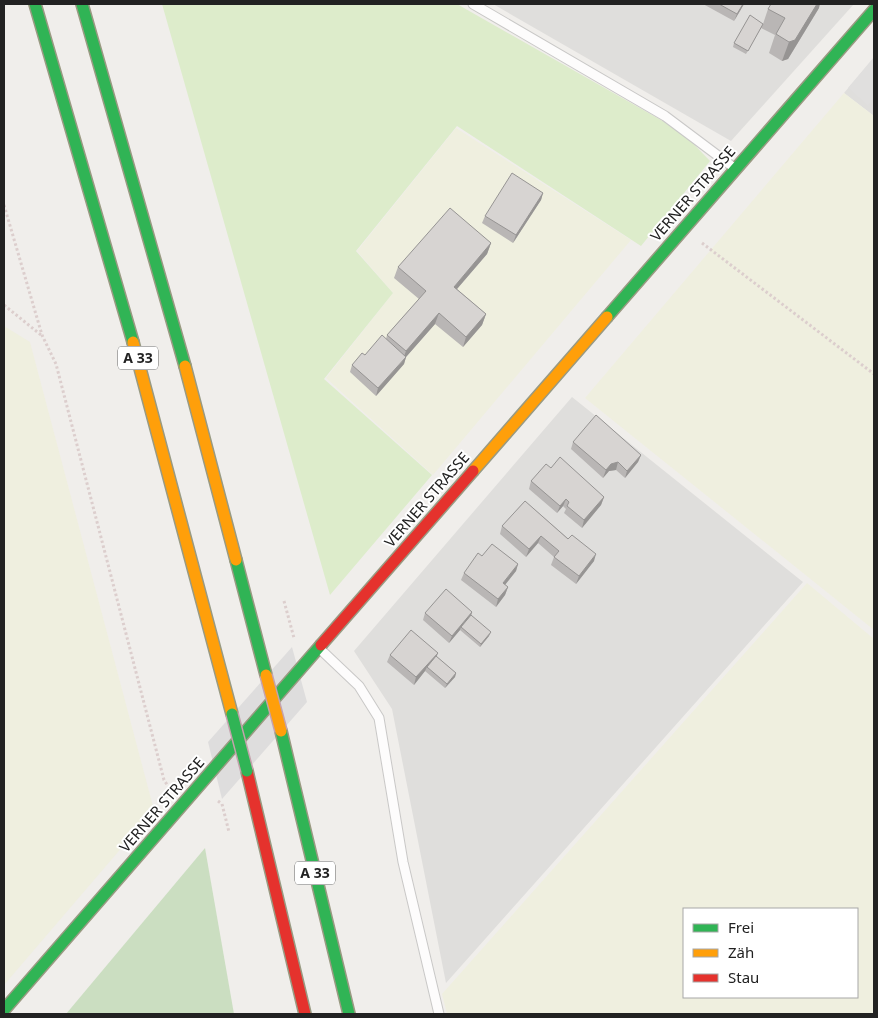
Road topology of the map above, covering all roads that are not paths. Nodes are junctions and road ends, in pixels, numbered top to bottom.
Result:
1 (35, 4) edge
2 (82, 4) edge
3 (473, 4) edge
4 (874, 10) edge
5 (735, 169) junction
6 (320, 648) junction
7 (4, 1010) edge
8 (305, 1014) edge
9 (349, 1014) edge
10 (439, 1014) edge

1 - 8 main road, A 33, bridge
2 - 9 main road, A 33, bridge
3 - 5 lane
4 - 5 main road, VERNER STRASSE
5 - 6 main road, VERNER STRASSE
6 - 7 main road, VERNER STRASSE
6 - 10 lane

